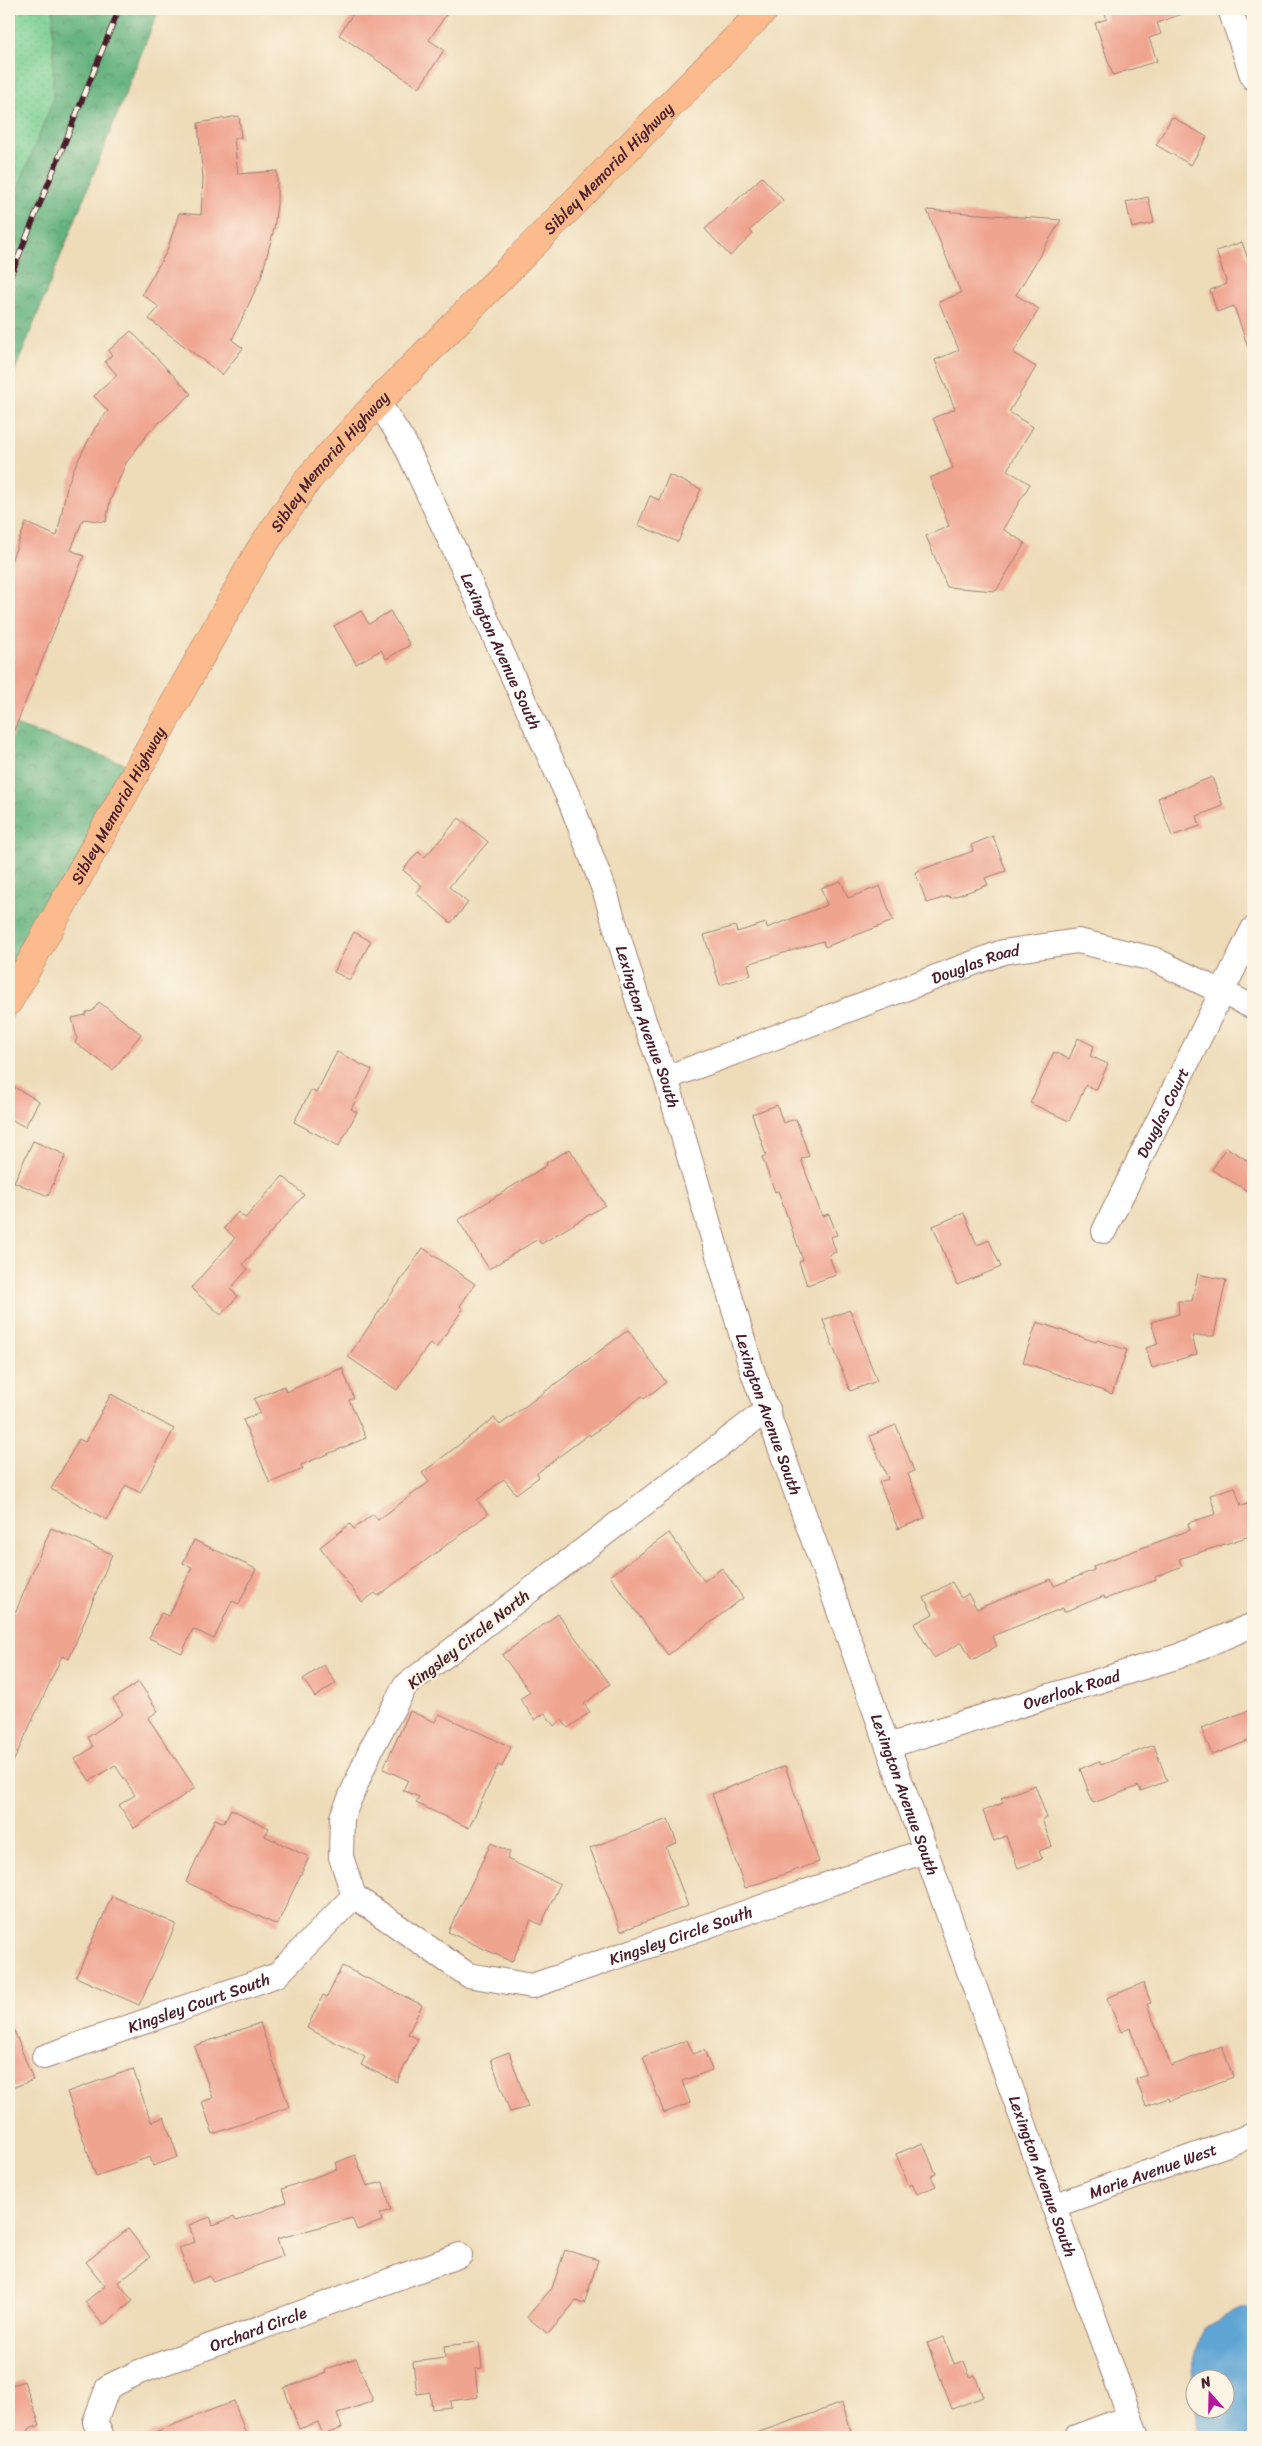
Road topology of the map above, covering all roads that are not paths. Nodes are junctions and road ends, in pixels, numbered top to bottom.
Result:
1 (765, 9) edge
2 (1231, 9) edge
3 (1253, 78) edge
4 (378, 402) junction
5 (1253, 929) edge
6 (1221, 993) junction
7 (9, 1001) edge
8 (1253, 1008) edge
9 (666, 1078) junction
10 (1104, 1231) dead end
11 (768, 1409) junction
12 (1253, 1625) edge
13 (888, 1746) junction
14 (925, 1851) junction
15 (354, 1896) junction
16 (44, 2057) dead end
17 (1253, 2135) edge
18 (1052, 2206) junction
19 (460, 2255) dead end
20 (1134, 2427) edge
21 (102, 2437) edge
22 (1076, 2437) edge

1 - 4 main road, Sibley Memorial Highway
2 - 3 street
4 - 7 main road, Sibley Memorial Highway
4 - 9 street, Lexington Avenue South
5 - 6 street
6 - 8 street, Douglas Road
6 - 9 street, Douglas Road
6 - 10 street, Douglas Court
9 - 11 street, Lexington Avenue South
11 - 13 street, Lexington Avenue South
11 - 15 street, Kingsley Circle North
12 - 13 street, Overlook Road
13 - 14 street, Lexington Avenue South
14 - 15 street, Kingsley Circle South
14 - 18 street, Lexington Avenue South
15 - 16 street, Kingsley Court South
17 - 18 street, Marie Avenue West
18 - 20 street, Lexington Avenue South
19 - 21 street, Orchard Circle
20 - 22 street

